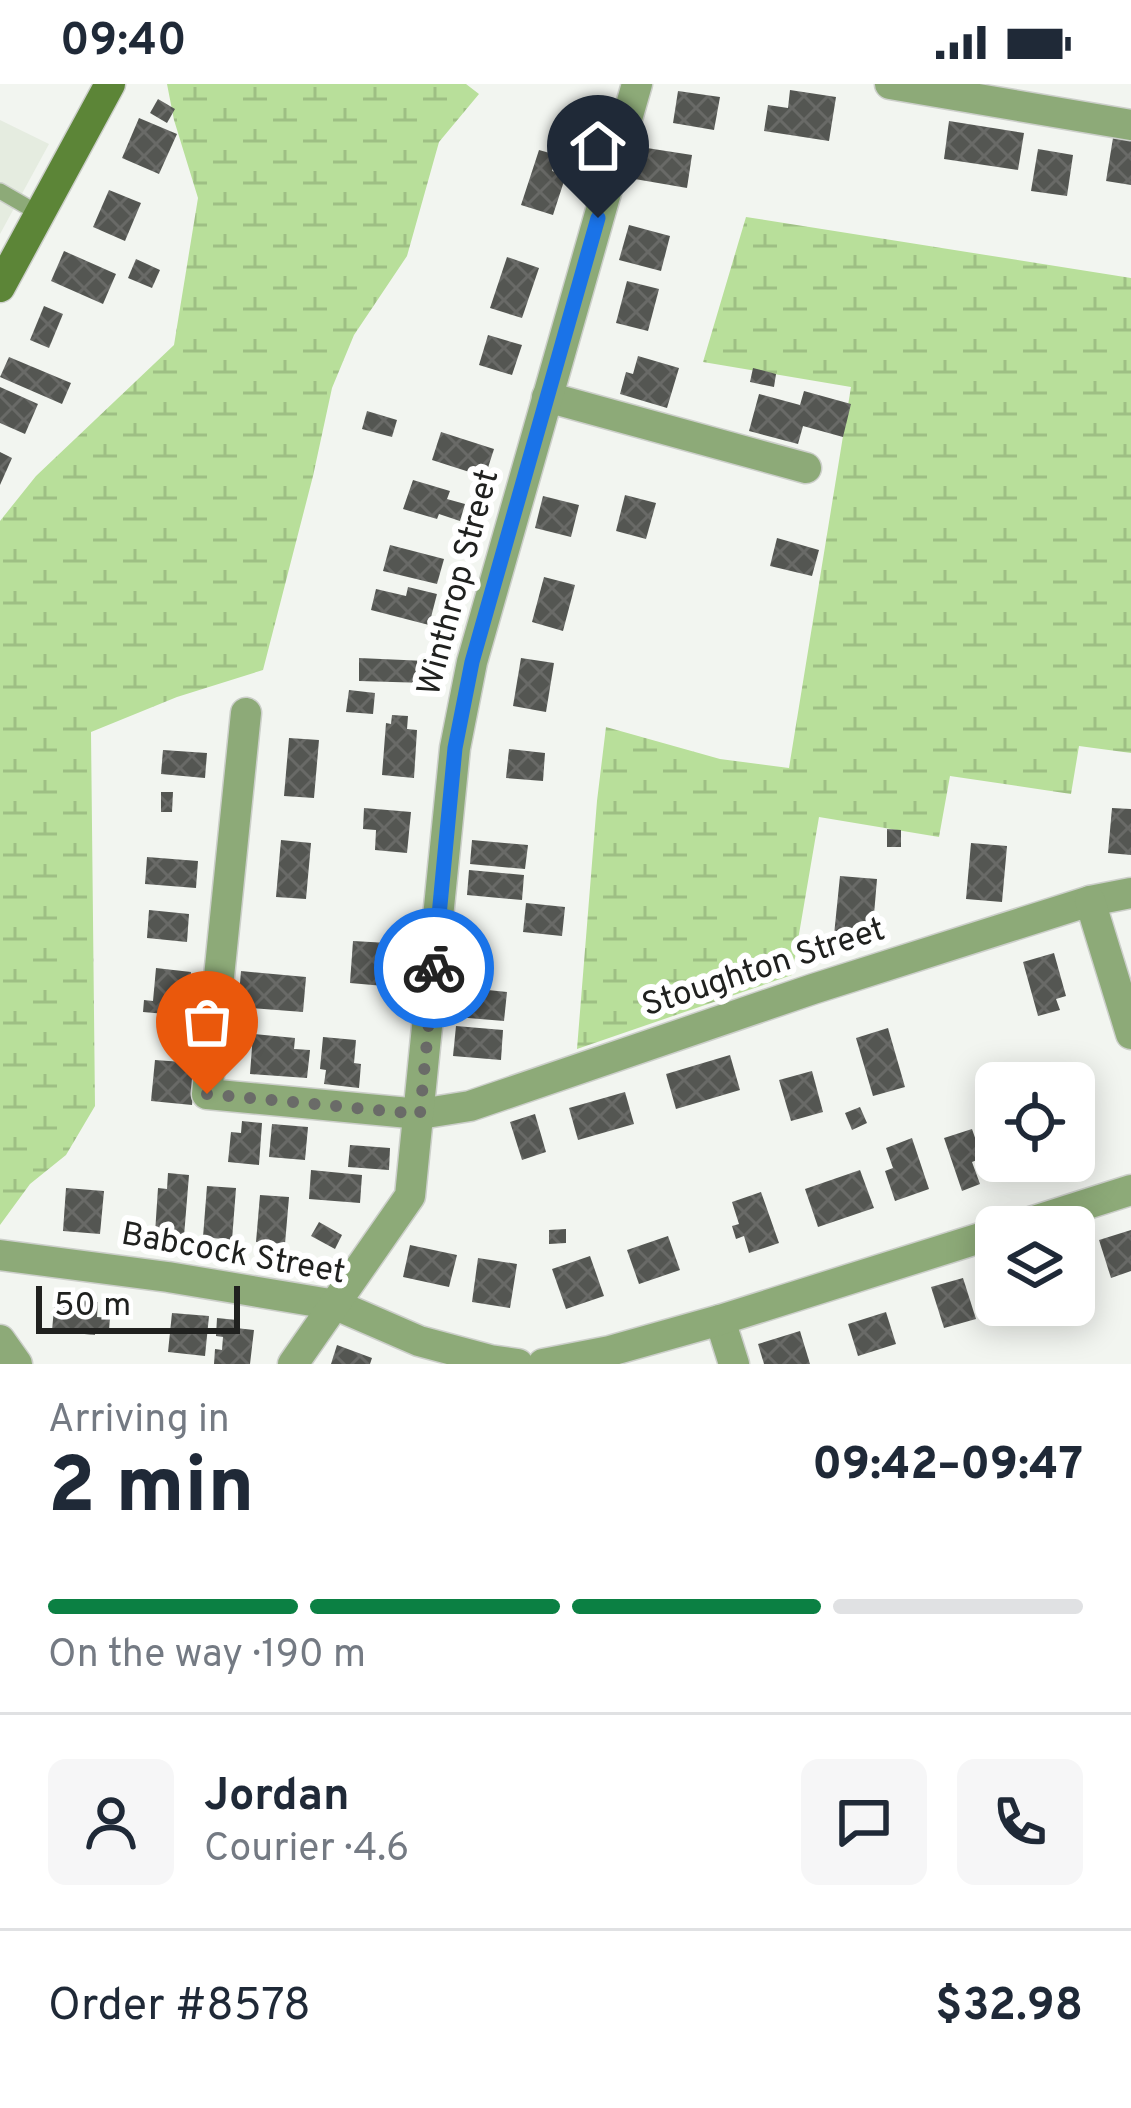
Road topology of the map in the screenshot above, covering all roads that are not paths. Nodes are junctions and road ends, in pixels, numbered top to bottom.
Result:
1 (110, 84) edge
2 (637, 84) edge
3 (890, 84) edge
4 (1131, 124) edge
5 (0, 191) edge
6 (38, 213) junction
7 (0, 287) edge
8 (547, 398) junction
9 (806, 469) dead end
10 (246, 713) dead end
11 (1131, 892) edge
12 (1090, 902) junction
13 (1131, 1034) edge
14 (420, 1114) junction
15 (1131, 1190) edge
16 (1081, 1206) edge
17 (975, 1240) edge
18 (0, 1255) edge
19 (336, 1306) junction
20 (720, 1320) junction
21 (0, 1340) edge
22 (17, 1364) edge
23 (293, 1364) edge
24 (518, 1364) edge
25 (543, 1364) edge
26 (734, 1364) edge

1 - 6 street
2 - 8 street, Winthrop Street
3 - 4 street
5 - 6 lane
6 - 7 street
8 - 9 street
8 - 14 street, Winthrop Street
10 - 14 street, Stoughton Street
11 - 12 street, Stoughton Street
12 - 13 street
12 - 14 street, Stoughton Street
14 - 19 street, Winthrop Street
15 - 16 street
17 - 20 street
18 - 19 street, Babcock Street
19 - 23 street, Winthrop Street
19 - 24 street, Babcock Street
20 - 25 street
20 - 26 street
21 - 22 street

